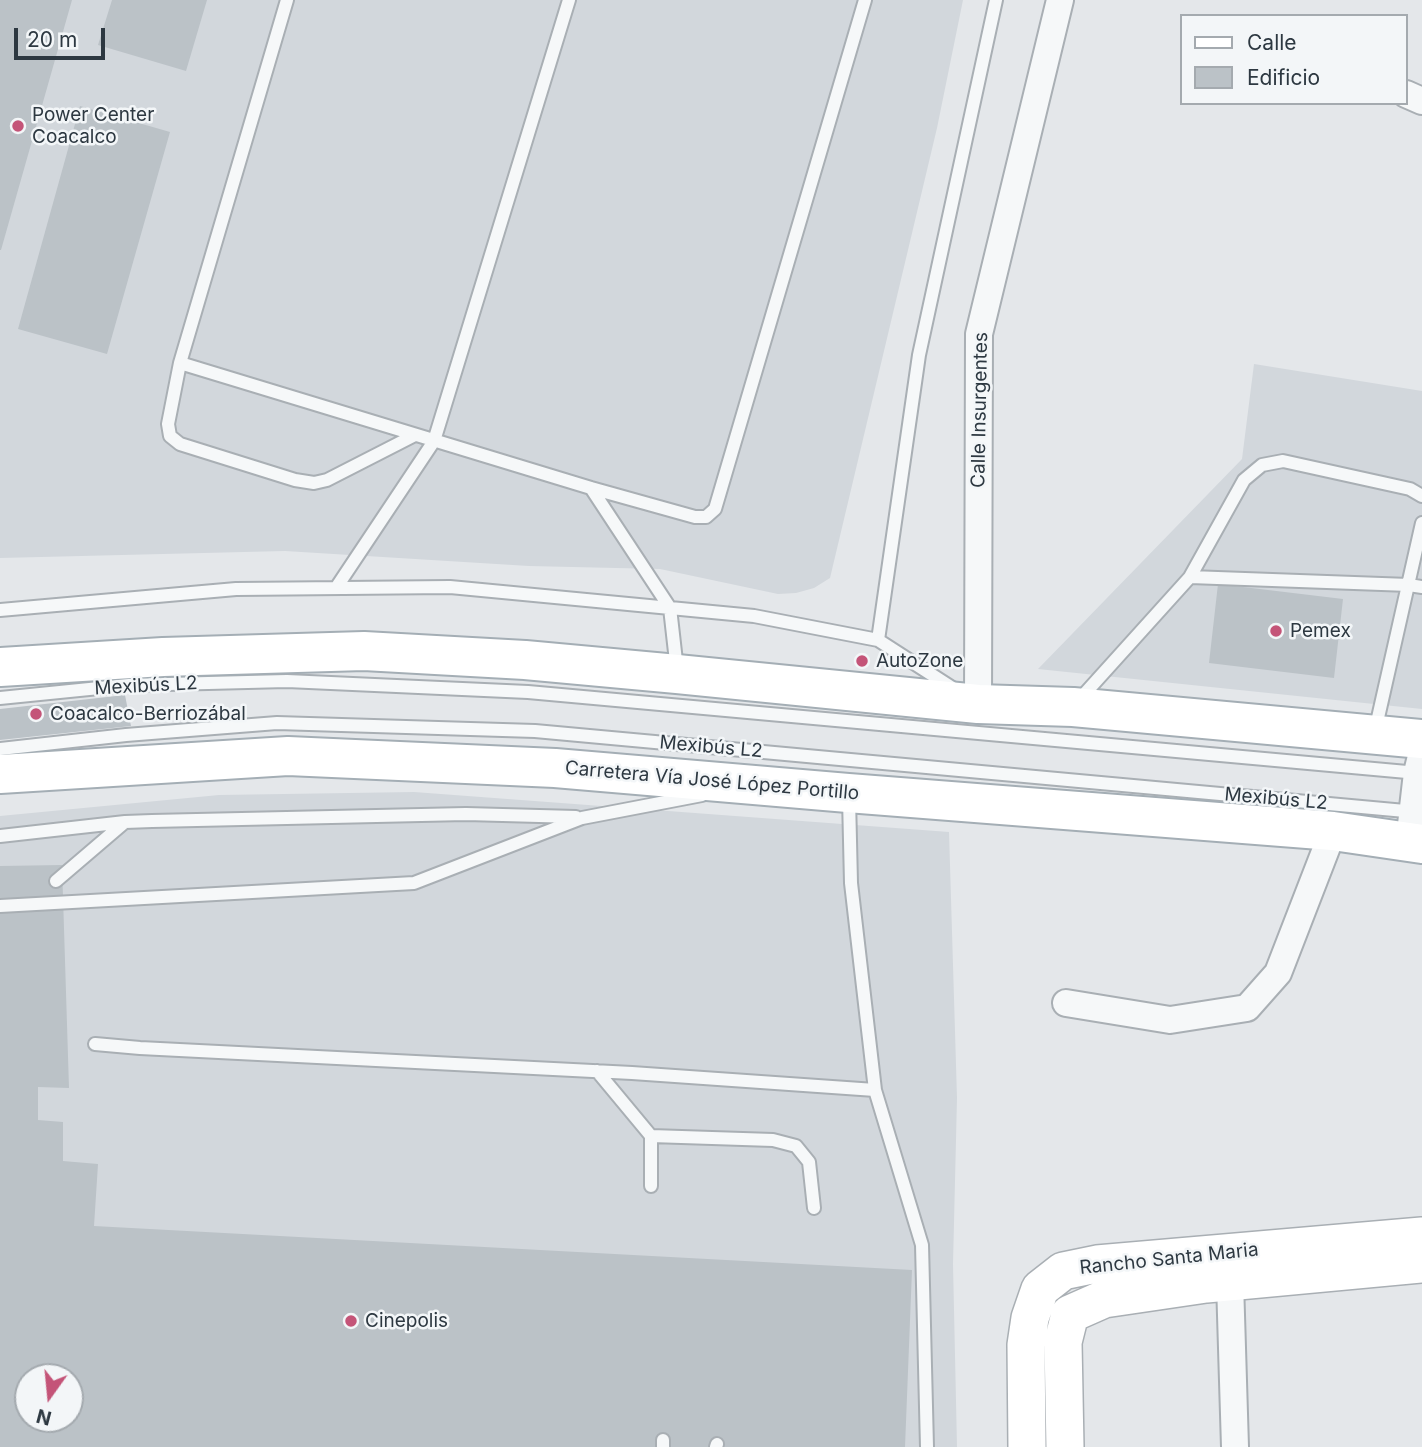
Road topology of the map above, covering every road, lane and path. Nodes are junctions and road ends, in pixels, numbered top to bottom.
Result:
1 (287, 0) edge
2 (569, 0) edge
3 (864, 0) edge
4 (996, 0) edge
5 (1060, 0) edge
6 (180, 363) junction
7 (415, 435) junction
8 (434, 441) junction
9 (591, 488) junction
10 (1422, 496) edge
11 (1422, 523) edge
12 (1189, 577) junction
13 (1415, 586) edge
14 (336, 588) junction
15 (670, 608) junction
16 (0, 610) edge
17 (878, 640) junction
18 (0, 667) edge
19 (677, 674) junction
20 (0, 698) edge
21 (978, 705) junction
22 (1073, 707) junction
23 (1374, 735) junction
24 (0, 748) edge
25 (1421, 759) edge
26 (0, 774) edge
27 (761, 785) junction
28 (848, 793) junction
29 (582, 818) junction
30 (125, 822) junction
31 (1416, 828) edge
32 (1333, 831) junction
33 (0, 836) edge
34 (56, 881) dead end
35 (0, 906) edge
36 (1066, 1003) dead end
37 (95, 1044) dead end
38 (597, 1071) junction
39 (875, 1090) junction
40 (651, 1136) junction
41 (651, 1186) dead end
42 (814, 1208) dead end
43 (1422, 1236) edge
44 (1422, 1265) edge
45 (1230, 1282) junction
46 (927, 1447) edge
47 (1027, 1447) edge
48 (1065, 1447) edge
49 (1235, 1447) edge

1 - 6 lane
2 - 8 lane
3 - 9 lane
4 - 17 lane
5 - 21 street, Calle Insurgentes
6 - 7 lane
6 - 7 lane
7 - 8 lane
8 - 9 lane
8 - 14 lane
9 - 15 lane
10 - 12 lane
11 - 13 lane
12 - 13 lane
12 - 22 lane
13 - 23 lane
14 - 15 lane
14 - 16 lane
15 - 17 lane
15 - 19 lane
17 - 21 lane
18 - 19 main road
19 - 21 main road
20 - 25 lane, Mexibús L2
21 - 22 main road
22 - 23 main road
23 - 25 main road
24 - 31 lane, Mexibús L2
25 - 31 street
26 - 27 main road, Carretera Vía José López Portillo
27 - 28 main road, Carretera Vía José López Portillo
27 - 29 lane
28 - 32 main road, Carretera Vía José López Portillo
28 - 39 lane
29 - 30 lane
29 - 35 lane
30 - 33 lane
30 - 34 lane
31 - 32 main road, Carretera Vía José López Portillo
32 - 36 street
37 - 38 lane
38 - 39 lane
38 - 40 lane
39 - 46 lane
40 - 41 lane
40 - 42 lane
43 - 47 street, Rancho Santa Maria
44 - 45 street, Rancho Santa Maria
45 - 48 street, Rancho Santa Maria
45 - 49 street

